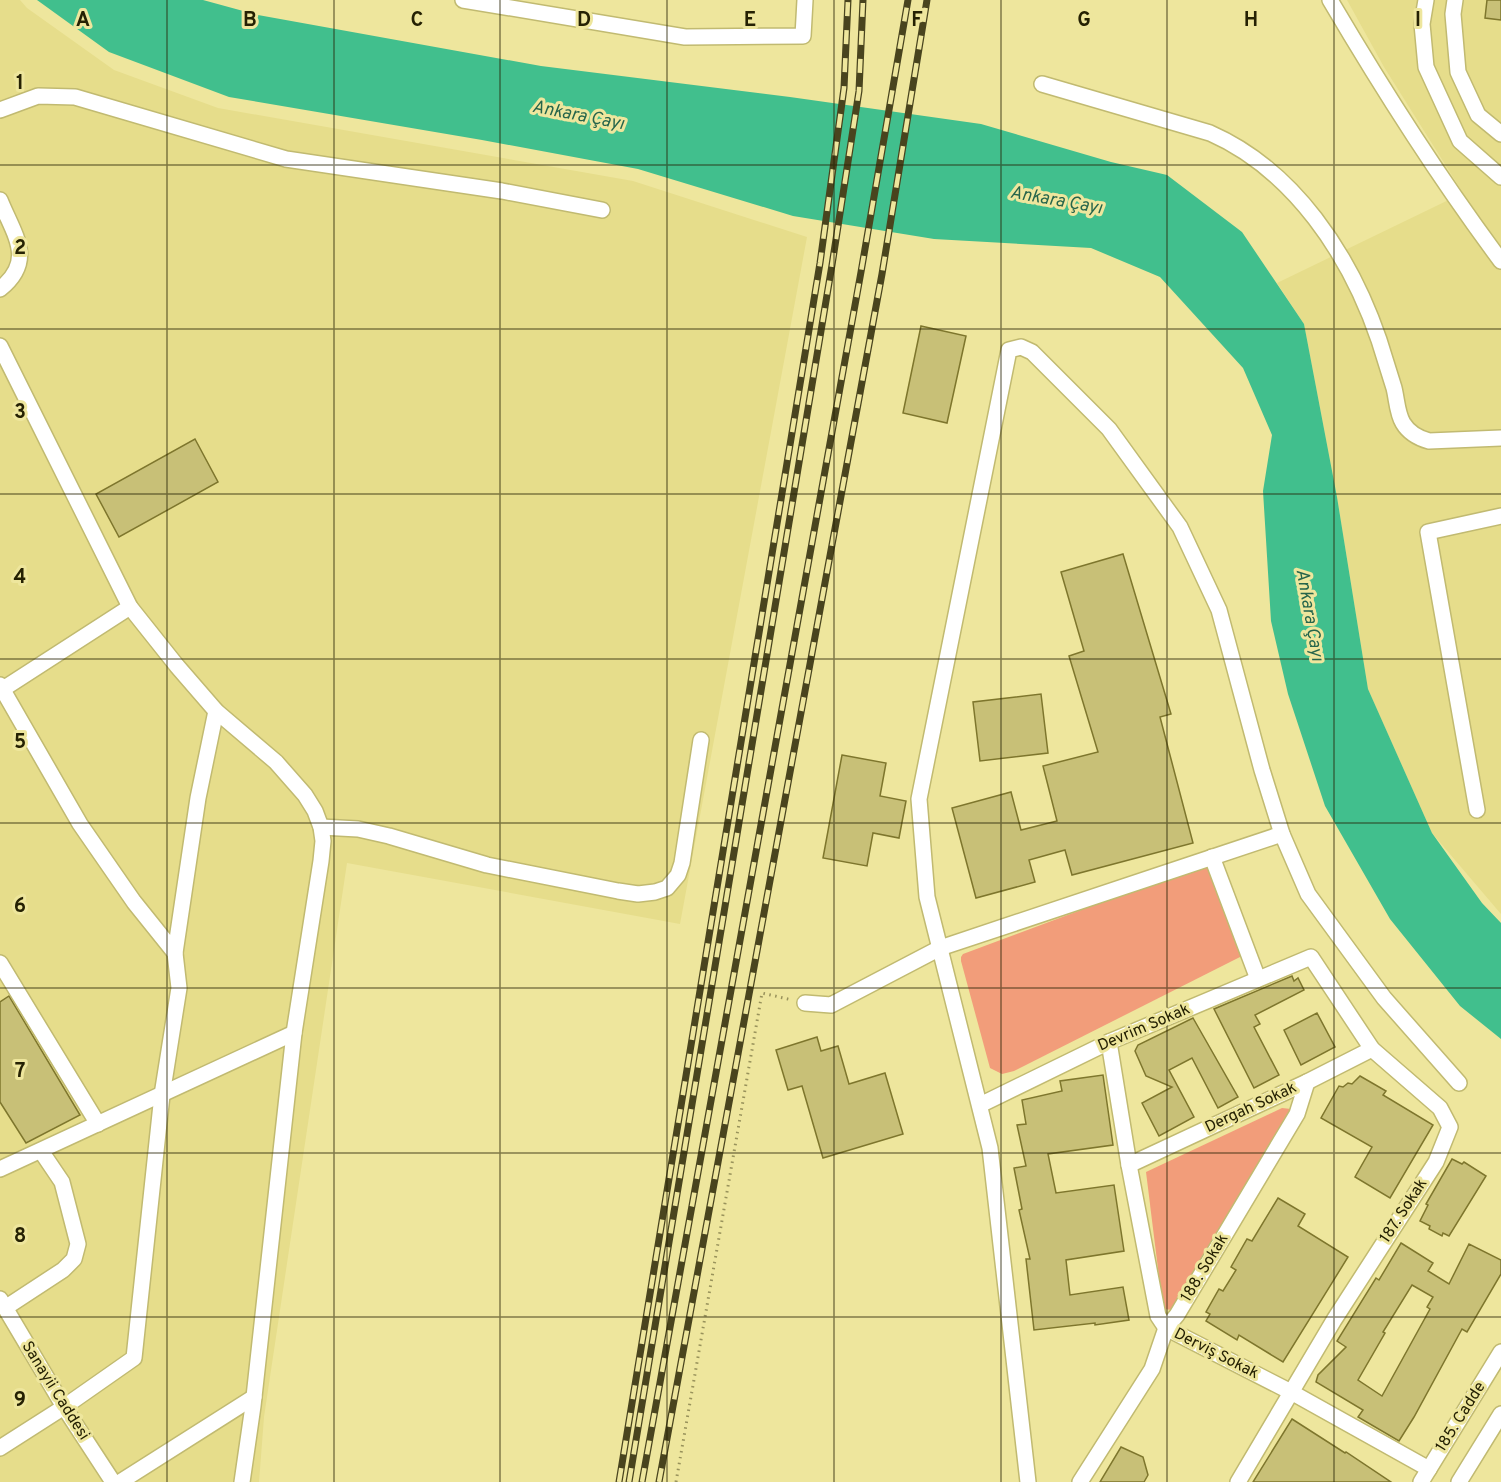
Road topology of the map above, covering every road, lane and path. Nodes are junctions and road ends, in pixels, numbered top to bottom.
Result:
1 (463, 0) edge
2 (805, 0) edge
3 (1330, 0) edge
4 (1426, 0) edge
5 (1455, 0) edge
6 (1042, 84) dead end
7 (0, 110) edge
8 (1501, 134) edge
9 (1501, 177) edge
10 (0, 200) edge
11 (602, 210) dead end
12 (1501, 261) edge
13 (0, 288) edge
14 (0, 346) edge
15 (1501, 438) edge
16 (1501, 516) edge
17 (130, 607) junction
18 (1, 688) edge
19 (216, 711) junction
20 (701, 740) dead end
21 (1477, 810) dead end
22 (321, 827) junction
23 (1282, 834) junction
24 (1212, 857) junction
25 (940, 948) junction
26 (176, 953) junction
27 (1311, 957) joint
28 (0, 963) edge
29 (1258, 979) junction
30 (805, 1004) joint
31 (294, 1033) junction
32 (1109, 1042) junction
33 (1372, 1049) junction
34 (1307, 1082) junction
35 (1459, 1083) dead end
36 (162, 1095) junction
37 (980, 1105) junction
38 (98, 1124) junction
39 (41, 1151) junction
40 (1130, 1166) junction
41 (0, 1169) edge
42 (2, 1304) edge
43 (1166, 1328) junction
44 (1501, 1352) edge
45 (1291, 1392) junction
46 (254, 1397) junction
47 (64, 1407) junction
48 (1501, 1414) edge
49 (0, 1448) edge
50 (1425, 1475) edge
51 (113, 1482) edge
52 (120, 1482) edge
53 (242, 1482) edge
54 (676, 1482) edge
55 (1028, 1482) edge
56 (1080, 1482) edge
57 (1238, 1482) edge
58 (1459, 1482) edge

1 - 2 street
3 - 12 street
4 - 9 street
5 - 8 street
6 - 15 street
7 - 11 street
10 - 13 street
14 - 17 street
16 - 21 street
17 - 18 street
17 - 19 street
18 - 26 street
19 - 22 street
19 - 26 street
20 - 22 street
22 - 31 street
23 - 24 street
23 - 25 street
23 - 35 street
24 - 25 street
24 - 29 street
25 - 30 street
25 - 37 street
26 - 36 street
27 - 29 street, Devrim Sokak
27 - 33 street, 187. Sokak
28 - 38 street
29 - 32 street, Devrim Sokak
30 - 54 path
31 - 36 street
31 - 46 street
32 - 37 street, Devrim Sokak
32 - 40 street, Derviş Sokak
33 - 34 street, Dergah Sokak
33 - 45 street, 187. Sokak
34 - 40 street, Dergah Sokak
34 - 43 street, 188. Sokak
36 - 38 street
36 - 47 street
37 - 55 street
38 - 39 street
39 - 41 street
39 - 42 street
40 - 43 street, Derviş Sokak
42 - 47 street, Sanayii Caddesi
43 - 45 street, Derviş Sokak
43 - 56 street, 188. Sokak
44 - 50 street, 185. Cadde
45 - 50 street, Derviş Sokak
45 - 57 street, 187. Sokak
46 - 52 street
46 - 53 street
47 - 49 street
47 - 51 street, Sanayii Caddesi
48 - 58 street, 185. Cadde

